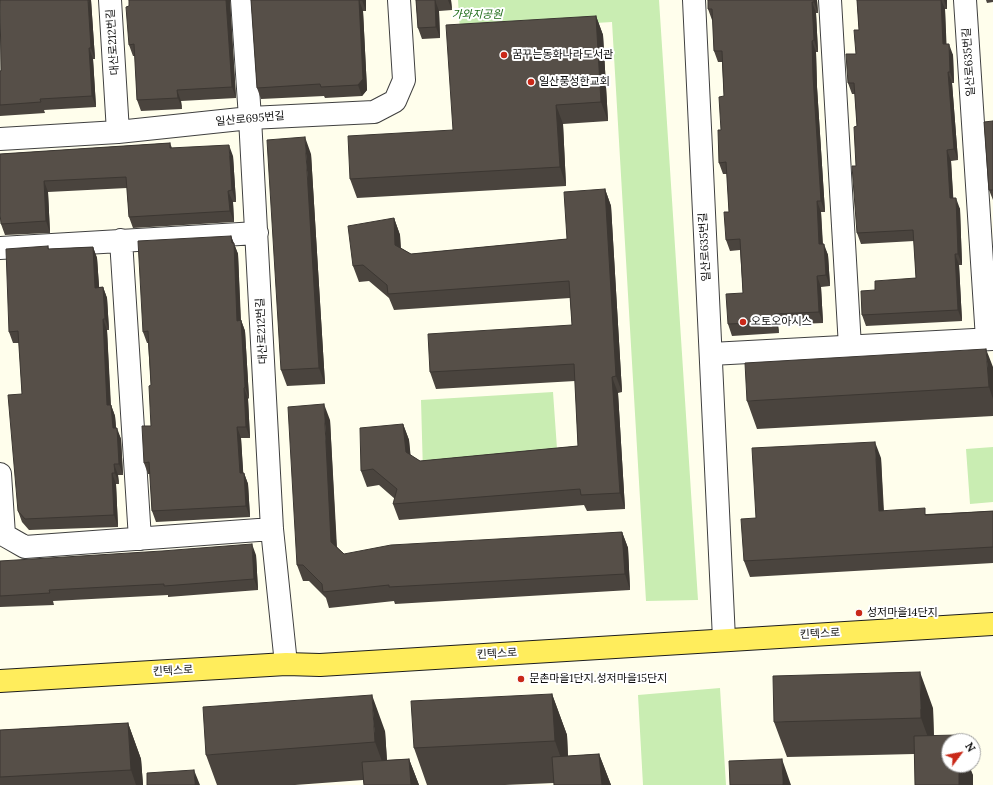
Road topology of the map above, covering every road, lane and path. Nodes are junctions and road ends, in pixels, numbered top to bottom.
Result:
1 (110, 0) edge
2 (242, 0) edge
3 (400, 0) edge
4 (694, 0) edge
5 (830, 0) edge
6 (966, 0) edge
7 (250, 118) junction
8 (118, 132) junction
9 (0, 139) edge
10 (256, 233) junction
11 (121, 240) junction
12 (0, 248) edge
13 (990, 339) edge
14 (850, 347) junction
15 (711, 354) junction
16 (0, 474) edge
17 (272, 529) junction
18 (140, 539) junction
19 (993, 624) edge
20 (724, 639) junction
21 (286, 664) junction
22 (0, 681) edge

1 - 8 street, 대산로212번길
2 - 7 street, 대산로212번길
3 - 7 street, 일산로695번길
4 - 15 street, 일산로635번길
5 - 14 street
6 - 13 street, 일산로635번길
7 - 8 street, 일산로695번길
7 - 10 street, 대산로212번길
8 - 9 street, 일산로695번길
10 - 11 street
10 - 17 street, 대산로212번길
11 - 12 street
11 - 18 street
13 - 14 street, 일산로635번길
14 - 15 street, 일산로635번길
15 - 20 street
16 - 18 street
17 - 18 street
17 - 21 street, 대산로212번길
19 - 20 main road, 킨텍스로
20 - 21 main road, 킨텍스로
21 - 22 main road, 킨텍스로

